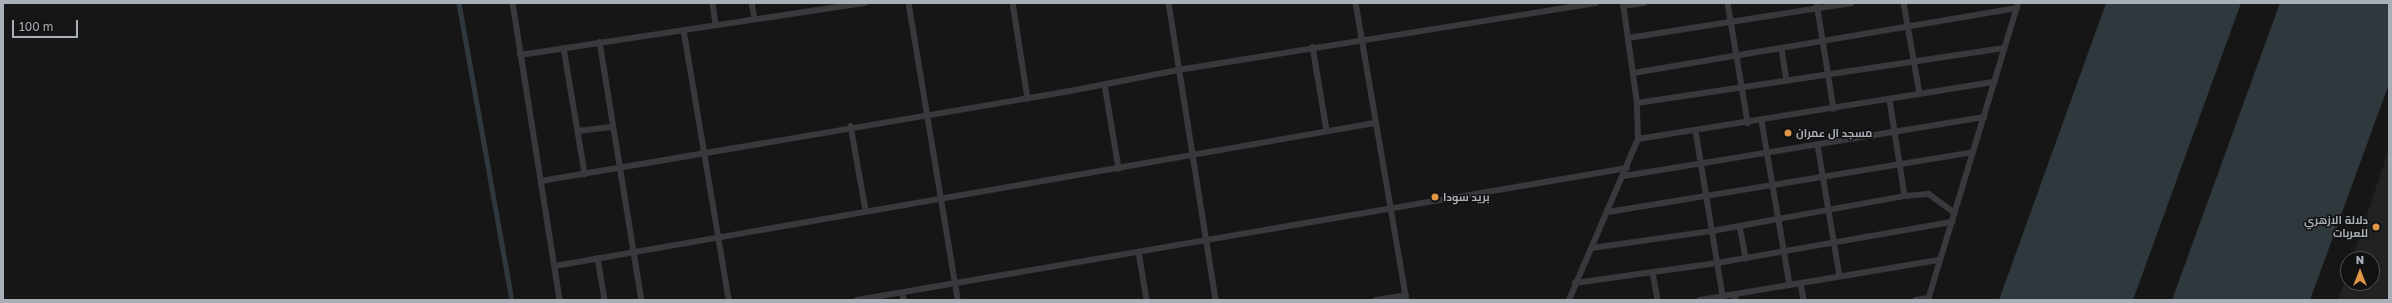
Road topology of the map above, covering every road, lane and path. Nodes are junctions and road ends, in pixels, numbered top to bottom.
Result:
1 (513, 3) edge
2 (713, 3) edge
3 (752, 3) edge
4 (865, 3) edge
5 (910, 3) edge
6 (1013, 3) edge
7 (1169, 3) edge
8 (1356, 3) edge
9 (1596, 3) edge
10 (1645, 3) edge
11 (1728, 3) edge
12 (1851, 3) edge
13 (1904, 3) edge
14 (1623, 5) edge
15 (2018, 5) edge
16 (1817, 6) edge
17 (755, 19) junction
18 (1731, 23) junction
19 (716, 24) junction
20 (1908, 27) junction
21 (684, 30) junction
22 (1628, 38) junction
23 (1362, 39) junction
24 (1823, 41) junction
25 (600, 42) junction
26 (1313, 47) junction
27 (564, 48) junction
28 (2004, 48) junction
29 (1782, 49) junction
30 (520, 55) junction
31 (1737, 56) junction
32 (1914, 59) junction
33 (1178, 70) junction
34 (1633, 73) junction
35 (1828, 74) junction
36 (1786, 81) junction
37 (1994, 82) junction
38 (1105, 85) junction
39 (1742, 87) junction
40 (1920, 94) junction
41 (1028, 99) junction
42 (1890, 100) junction
43 (1637, 103) junction
44 (1834, 109) junction
45 (928, 115) junction
46 (1984, 117) junction
47 (1762, 121) junction
48 (1375, 123) junction
49 (1748, 123) junction
50 (852, 126) junction
51 (613, 127) junction
52 (578, 131) junction
53 (1328, 131) junction
54 (1696, 131) junction
55 (1895, 132) junction
56 (1638, 139) junction
57 (1818, 145) junction
58 (704, 151) junction
59 (1973, 152) junction
60 (1192, 154) junction
61 (1768, 154) junction
62 (1701, 164) junction
63 (1900, 166) junction
64 (1627, 168) junction
65 (620, 169) junction
66 (1119, 169) junction
67 (585, 174) junction
68 (1624, 176) junction
69 (1824, 178) junction
70 (541, 181) junction
71 (1772, 187) junction
72 (1905, 196) junction
73 (1706, 197) junction
74 (941, 198) junction
75 (866, 210) junction
76 (1391, 210) junction
77 (1830, 210) junction
78 (1608, 212) junction
79 (1955, 213) junction
80 (1778, 219) junction
81 (1952, 222) junction
82 (1740, 226) junction
83 (1712, 231) junction
84 (718, 236) junction
85 (1207, 241) junction
86 (1835, 242) junction
87 (1592, 248) junction
88 (633, 250) junction
89 (1784, 251) junction
90 (1139, 252) junction
91 (598, 258) junction
92 (1746, 258) junction
93 (1940, 260) junction
94 (1717, 263) junction
95 (555, 266) junction
96 (1653, 272) junction
97 (1840, 276) junction
98 (1575, 283) junction
99 (1801, 283) junction
100 (955, 284) junction
101 (1790, 284) junction
102 (903, 293) junction
103 (1723, 296) junction
104 (1736, 297) edge
105 (1407, 298) edge
106 (1928, 299) edge
107 (560, 300) edge
108 (606, 300) edge
109 (642, 300) edge
110 (729, 300) edge
111 (857, 300) edge
112 (904, 300) edge
113 (958, 300) edge
114 (1147, 300) edge
115 (1216, 300) edge
116 (1376, 300) edge
117 (1569, 300) edge
118 (1658, 300) edge
119 (1700, 300) edge
120 (1804, 300) edge
121 (1916, 300) edge

1 - 30 street
2 - 19 street
3 - 17 street
4 - 17 street
5 - 45 street
6 - 41 street
7 - 33 street
8 - 23 street
9 - 23 street
10 - 14 street
11 - 18 street
12 - 16 street
13 - 20 street
14 - 22 street
15 - 20 street
15 - 28 street
16 - 18 street
16 - 24 street
17 - 19 street
18 - 22 street
18 - 31 street
19 - 21 street
20 - 24 street
20 - 32 street
21 - 25 street
21 - 58 street
22 - 34 street
23 - 26 street
23 - 48 street
24 - 29 street
24 - 35 street
25 - 27 street
25 - 51 street
26 - 33 street
26 - 53 street
27 - 30 street
27 - 52 street
28 - 32 street
28 - 37 street
29 - 31 street
29 - 36 street
30 - 70 street
31 - 34 street
31 - 39 street
32 - 35 street
32 - 40 street
33 - 38 street
33 - 60 street
34 - 43 street
35 - 36 street
35 - 44 street
36 - 39 street
37 - 40 street
37 - 46 street
38 - 41 street
38 - 66 street
39 - 43 street
39 - 49 street
40 - 42 street
41 - 45 street
42 - 44 street
42 - 55 street
43 - 56 street
44 - 47 street
45 - 50 street
45 - 74 street
46 - 55 street
46 - 59 street
47 - 49 street
47 - 61 street
48 - 53 street
48 - 76 street
49 - 54 street
50 - 58 street
50 - 75 street
51 - 52 street
51 - 65 street
52 - 67 street
53 - 60 street
54 - 56 street
54 - 62 street
55 - 57 street
55 - 63 street
56 - 64 street
57 - 61 street
57 - 69 street
58 - 65 street
58 - 84 street
59 - 63 street
59 - 79 street
60 - 66 street
60 - 85 street
61 - 62 street
61 - 71 street
62 - 68 street
62 - 73 street
63 - 69 street
63 - 72 street
64 - 68 street
64 - 76 street
65 - 67 street
65 - 88 street
66 - 74 street
67 - 70 street
68 - 78 street
69 - 71 street
69 - 77 street
70 - 95 street
71 - 73 street
71 - 80 street
72 - 77 street
72 - 79 street
73 - 78 street
73 - 83 street
74 - 75 street
74 - 100 street
75 - 84 street
76 - 85 street
76 - 105 street
77 - 80 street
77 - 86 street
78 - 87 street
79 - 81 street
80 - 82 street
80 - 89 street
81 - 86 street
81 - 93 street
82 - 83 street
82 - 92 street
83 - 87 street
83 - 94 street
84 - 88 street
84 - 110 street
85 - 90 street
85 - 115 street
86 - 89 street
86 - 97 street
87 - 98 street
88 - 91 street
88 - 109 street
89 - 92 street
89 - 101 street
90 - 100 street
90 - 114 street
91 - 95 street
91 - 108 street
92 - 94 street
93 - 97 street
93 - 106 street
94 - 96 street
94 - 103 street
95 - 107 street
96 - 98 street
96 - 118 street
97 - 99 street
98 - 117 street
99 - 101 street
99 - 120 street
100 - 102 street
100 - 113 street
101 - 104 street
102 - 111 street
102 - 112 street
103 - 104 street
103 - 119 street
105 - 116 street
106 - 121 street

